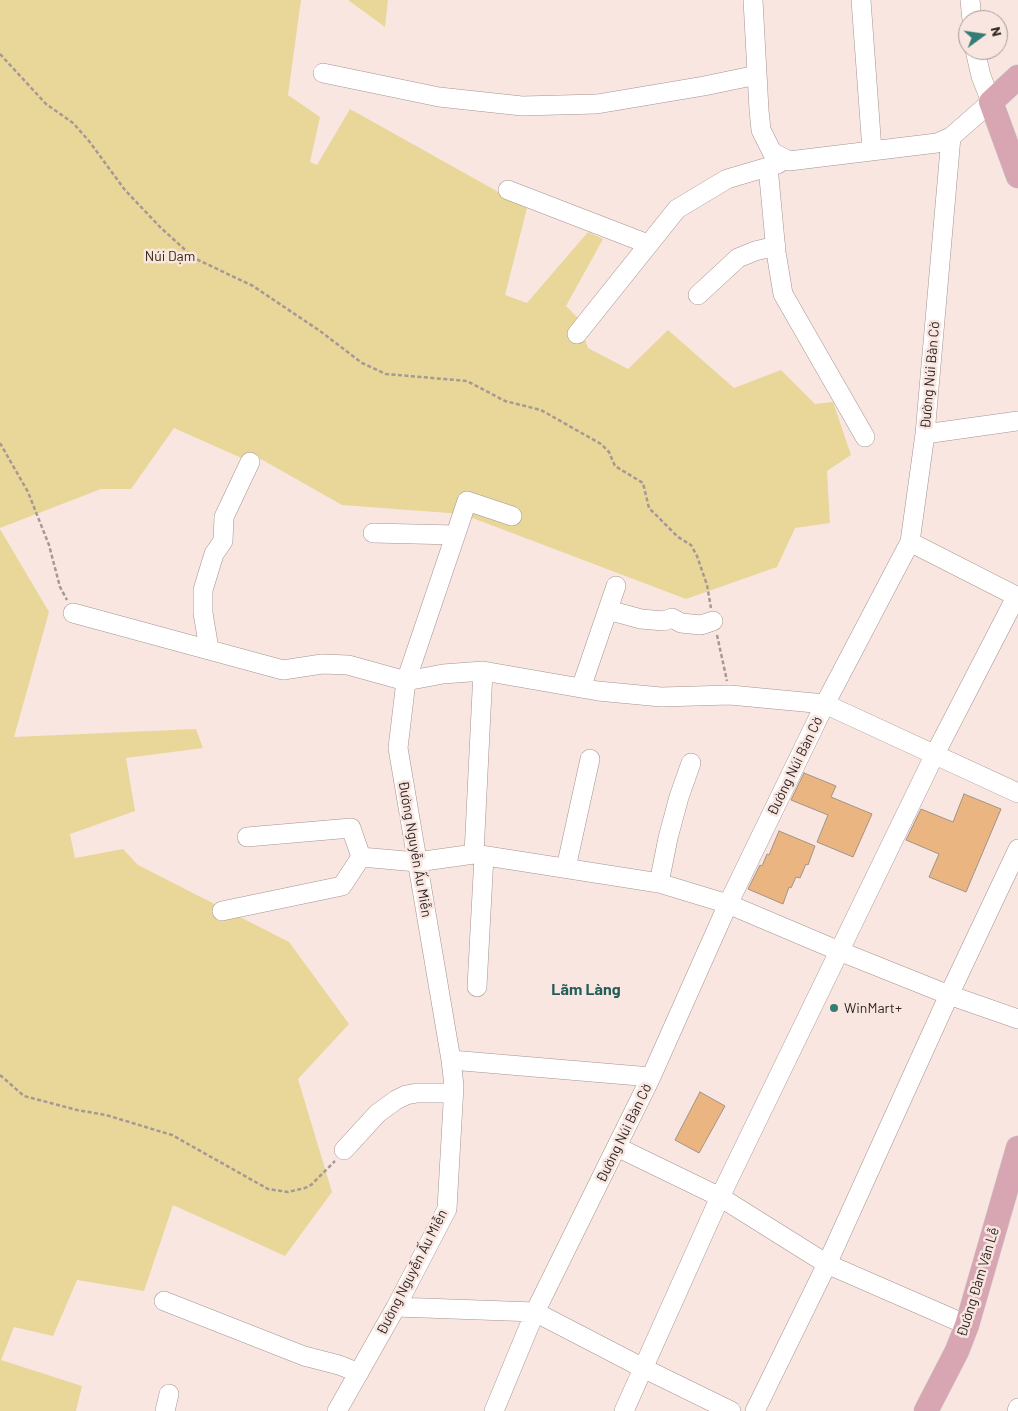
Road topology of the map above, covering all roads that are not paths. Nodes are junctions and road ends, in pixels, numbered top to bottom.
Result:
1 (753, 0) edge
2 (861, 0) edge
3 (977, 60) edge
4 (323, 73) dead end
5 (757, 76) junction
6 (1018, 77) edge
7 (991, 102) junction
8 (951, 137) junction
9 (872, 150) junction
10 (789, 161) junction
11 (768, 167) junction
12 (1018, 176) edge
13 (508, 190) dead end
14 (648, 244) junction
15 (776, 246) junction
16 (698, 294) dead end
17 (577, 334) dead end
18 (1018, 420) edge
19 (925, 434) junction
20 (865, 437) dead end
21 (250, 462) dead end
22 (512, 516) dead end
23 (373, 533) dead end
24 (455, 535) junction
25 (910, 542) junction
26 (616, 586) dead end
27 (1017, 597) edge
28 (608, 610) junction
29 (74, 613) road end
30 (713, 620) road end
31 (209, 649) junction
32 (483, 671) junction
33 (406, 681) junction
34 (582, 688) junction
35 (826, 704) junction
36 (935, 754) junction
37 (590, 759) dead end
38 (691, 763) dead end
39 (1018, 793) edge
40 (247, 837) dead end
41 (1018, 849) edge
42 (479, 855) junction
43 (362, 857) junction
44 (417, 862) junction
45 (566, 868) junction
46 (659, 883) junction
47 (728, 904) junction
48 (222, 911) dead end
49 (839, 951) junction
50 (478, 987) dead end
51 (949, 995) junction
52 (1018, 1019) edge
53 (451, 1060) junction
54 (651, 1078) junction
55 (454, 1092) junction
56 (617, 1147) junction
57 (1018, 1148) edge
58 (344, 1150) road end
59 (720, 1197) junction
60 (827, 1264) junction
61 (164, 1301) dead end
62 (396, 1307) junction
63 (535, 1312) junction
64 (966, 1326) junction
65 (643, 1368) junction
66 (359, 1373) junction
67 (338, 1411) edge
68 (494, 1411) edge
69 (624, 1411) edge
70 (731, 1411) edge
71 (755, 1411) edge
72 (926, 1411) edge

1 - 5 street
2 - 9 street
3 - 7 street
4 - 5 street
5 - 10 street
6 - 7 main road
7 - 8 street
7 - 12 main road
8 - 9 street
8 - 19 street, Đường Núi Bàn Cờ
9 - 10 street
10 - 11 street
11 - 14 street
11 - 15 street
13 - 14 street
14 - 17 street
15 - 16 street
15 - 20 street
18 - 19 street
19 - 25 street, Đường Núi Bàn Cờ
21 - 31 street
22 - 24 street, Đường Nguyễn Ấu Miễn
23 - 24 street
24 - 33 street, Đường Nguyễn Ấu Miễn
25 - 27 street
25 - 35 street, Đường Núi Bàn Cờ
26 - 28 street
27 - 36 street
28 - 30 street
28 - 34 street
29 - 31 street
31 - 33 street
32 - 33 street
32 - 34 street
32 - 42 street
33 - 44 street, Đường Nguyễn Ấu Miễn
34 - 35 street
35 - 36 street
35 - 47 street, Đường Núi Bàn Cờ
36 - 39 street
36 - 49 street
37 - 45 street
38 - 46 street
40 - 43 street
41 - 51 street
42 - 44 street
42 - 45 street
42 - 50 street
43 - 44 street
43 - 48 street
44 - 53 street, Đường Nguyễn Ấu Miễn
45 - 46 street
46 - 47 street
47 - 49 street
47 - 54 street, Đường Núi Bàn Cờ
49 - 51 street
49 - 59 street
51 - 52 street
51 - 60 street
53 - 54 street
53 - 55 street, Đường Nguyễn Ấu Miễn
54 - 56 street, Đường Núi Bàn Cờ
55 - 58 street
55 - 62 street, Đường Nguyễn Ấu Miễn
56 - 59 street
56 - 63 street, Đường Núi Bàn Cờ
57 - 64 main road, Đường Đàm Văn Lễ
59 - 60 street
59 - 65 street
60 - 64 street
60 - 71 street
61 - 66 street
62 - 63 street
62 - 66 street, Đường Nguyễn Ấu Miễn
63 - 65 street
63 - 68 street, Đường Núi Bàn Cờ
64 - 72 main road, Đường Đàm Văn Lễ
65 - 69 street
65 - 70 street
66 - 67 street, Đường Nguyễn Ấu Miễn

